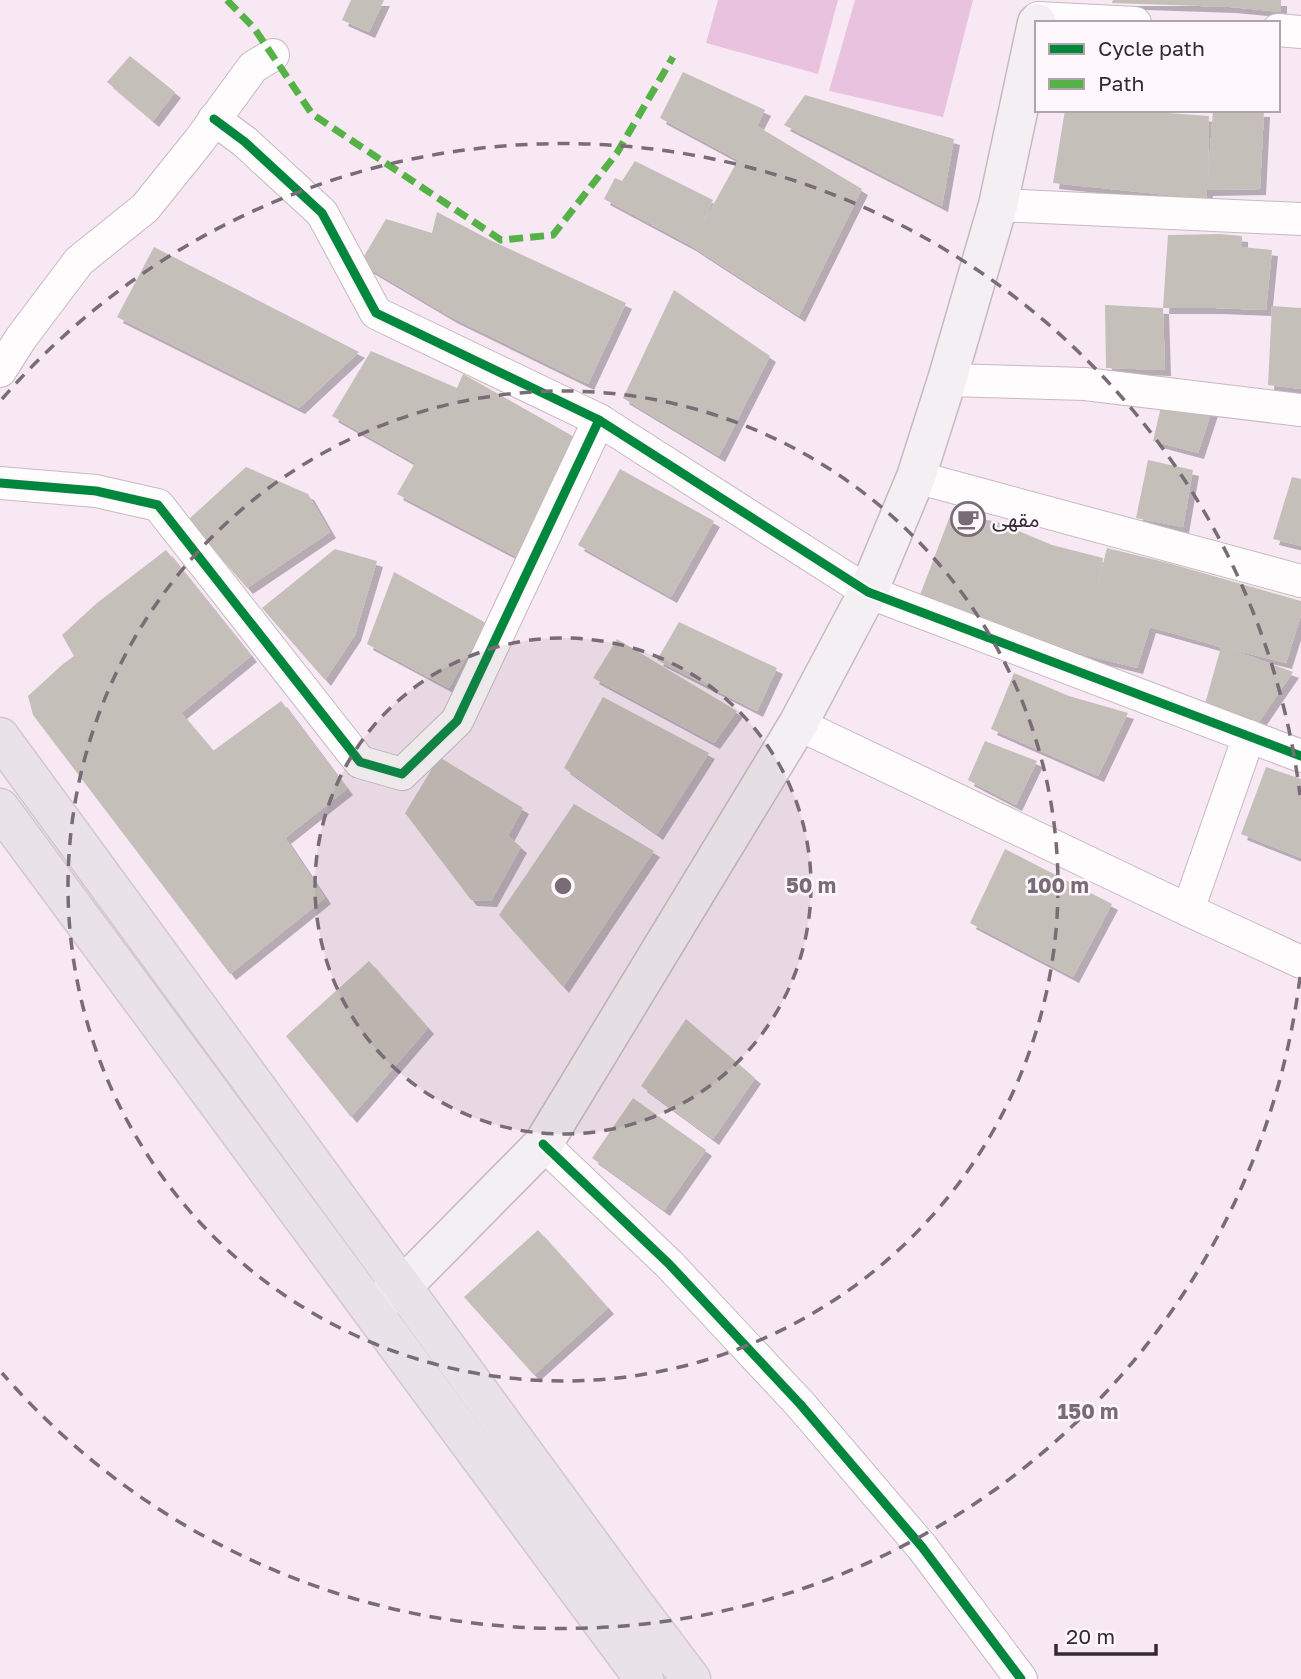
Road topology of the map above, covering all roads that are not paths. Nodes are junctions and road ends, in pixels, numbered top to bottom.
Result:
1 (1039, 16) edge
2 (1108, 21) edge
3 (1280, 30) edge
4 (1301, 32) edge
5 (1035, 35) edge
6 (273, 55) dead end
7 (214, 119) junction
8 (999, 205) junction
9 (1301, 219) edge
10 (0, 371) edge
11 (947, 380) junction
12 (1301, 410) edge
13 (599, 420) junction
14 (916, 477) junction
15 (0, 483) edge
16 (1301, 581) edge
17 (868, 592) junction
18 (797, 724) junction
19 (1249, 736) junction
20 (0, 737) edge
21 (1301, 755) edge
22 (0, 808) edge
23 (1188, 910) junction
24 (1301, 962) edge
25 (543, 1144) junction
26 (402, 1287) junction
27 (370, 1308) junction
28 (644, 1679) edge
29 (691, 1679) edge
30 (1021, 1679) edge

1 - 2 street
3 - 4 street
5 - 8 main road
6 - 7 street
7 - 10 street
7 - 13 street
8 - 9 street
8 - 11 main road
11 - 12 street
11 - 14 main road
13 - 15 street
13 - 17 street
14 - 16 street
14 - 17 main road
17 - 18 main road
17 - 19 street
18 - 23 street
18 - 25 main road
19 - 21 street
19 - 23 street
20 - 26 main road
22 - 27 main road
23 - 24 street
25 - 26 main road
25 - 30 street
26 - 27 main road
26 - 29 main road
27 - 28 main road

